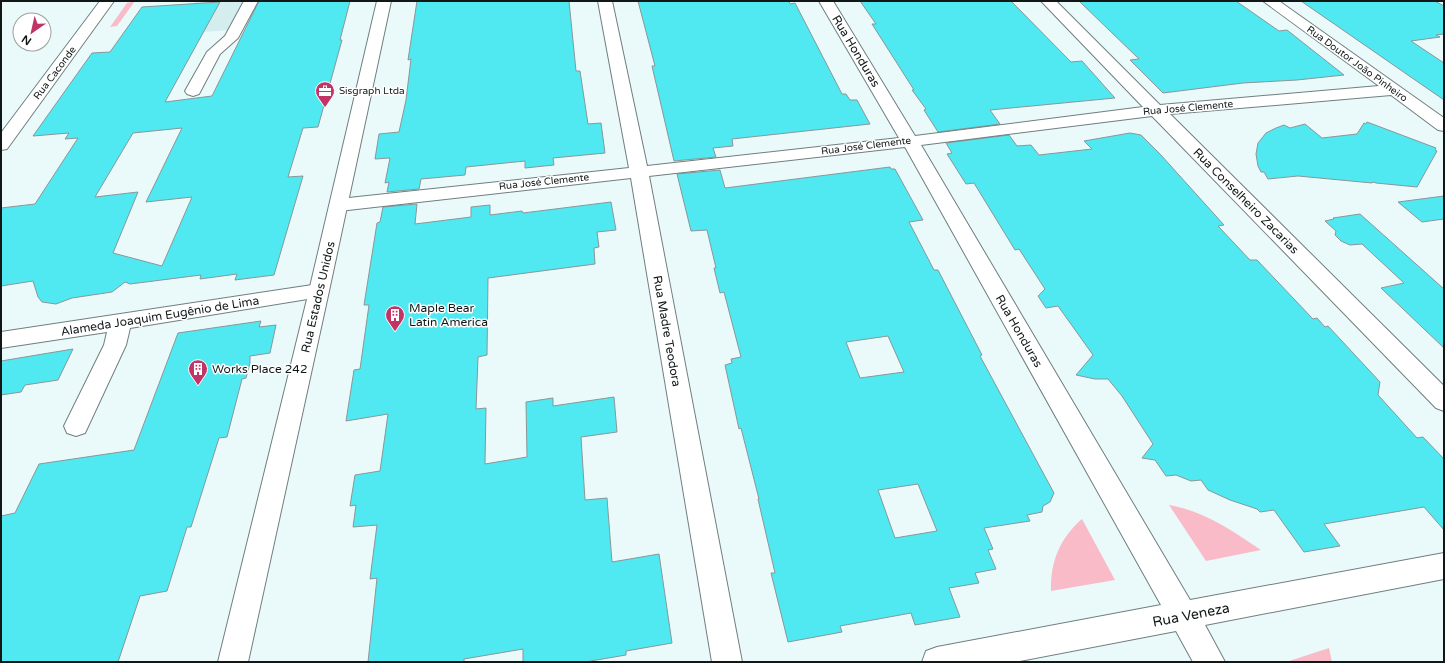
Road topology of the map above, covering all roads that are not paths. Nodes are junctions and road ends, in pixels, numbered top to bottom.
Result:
1 (107, 1) edge
2 (251, 1) edge
3 (384, 1) edge
4 (605, 1) edge
5 (826, 1) edge
6 (1048, 1) edge
7 (1270, 1) edge
8 (1394, 90) junction
9 (193, 91) dead end
10 (1156, 110) junction
11 (1444, 126) edge
12 (910, 141) junction
13 (1, 145) edge
14 (639, 172) junction
15 (339, 205) junction
16 (319, 291) junction
17 (121, 322) junction
18 (1, 340) edge
19 (1444, 401) edge
20 (76, 426) dead end
21 (1444, 566) edge
22 (1183, 616) junction
23 (233, 662) edge
24 (727, 662) edge
25 (937, 662) edge
26 (1210, 662) edge

1 - 13 street, Rua Caconde
2 - 9 street
3 - 15 street, Rua Estados Unidos
4 - 14 street, Rua Madre Teodora
5 - 12 street, Rua Honduras
6 - 10 street, Rua Conselheiro Zacarias
7 - 8 street, Rua Doutor João Pinheiro
8 - 10 street, Rua José Clemente
8 - 11 street, Rua Doutor João Pinheiro
10 - 12 street, Rua José Clemente
10 - 19 street, Rua Conselheiro Zacarias
12 - 14 street, Rua José Clemente
12 - 22 street, Rua Honduras
14 - 15 street, Rua José Clemente
14 - 24 street, Rua Madre Teodora
15 - 16 street, Rua Estados Unidos
16 - 17 street, Alameda Joaquim Eugênio de Lima
16 - 23 street, Rua Estados Unidos
17 - 18 street, Alameda Joaquim Eugênio de Lima
17 - 20 street
21 - 22 street, Rua Veneza
22 - 25 street, Rua Veneza
22 - 26 street, Rua Honduras

